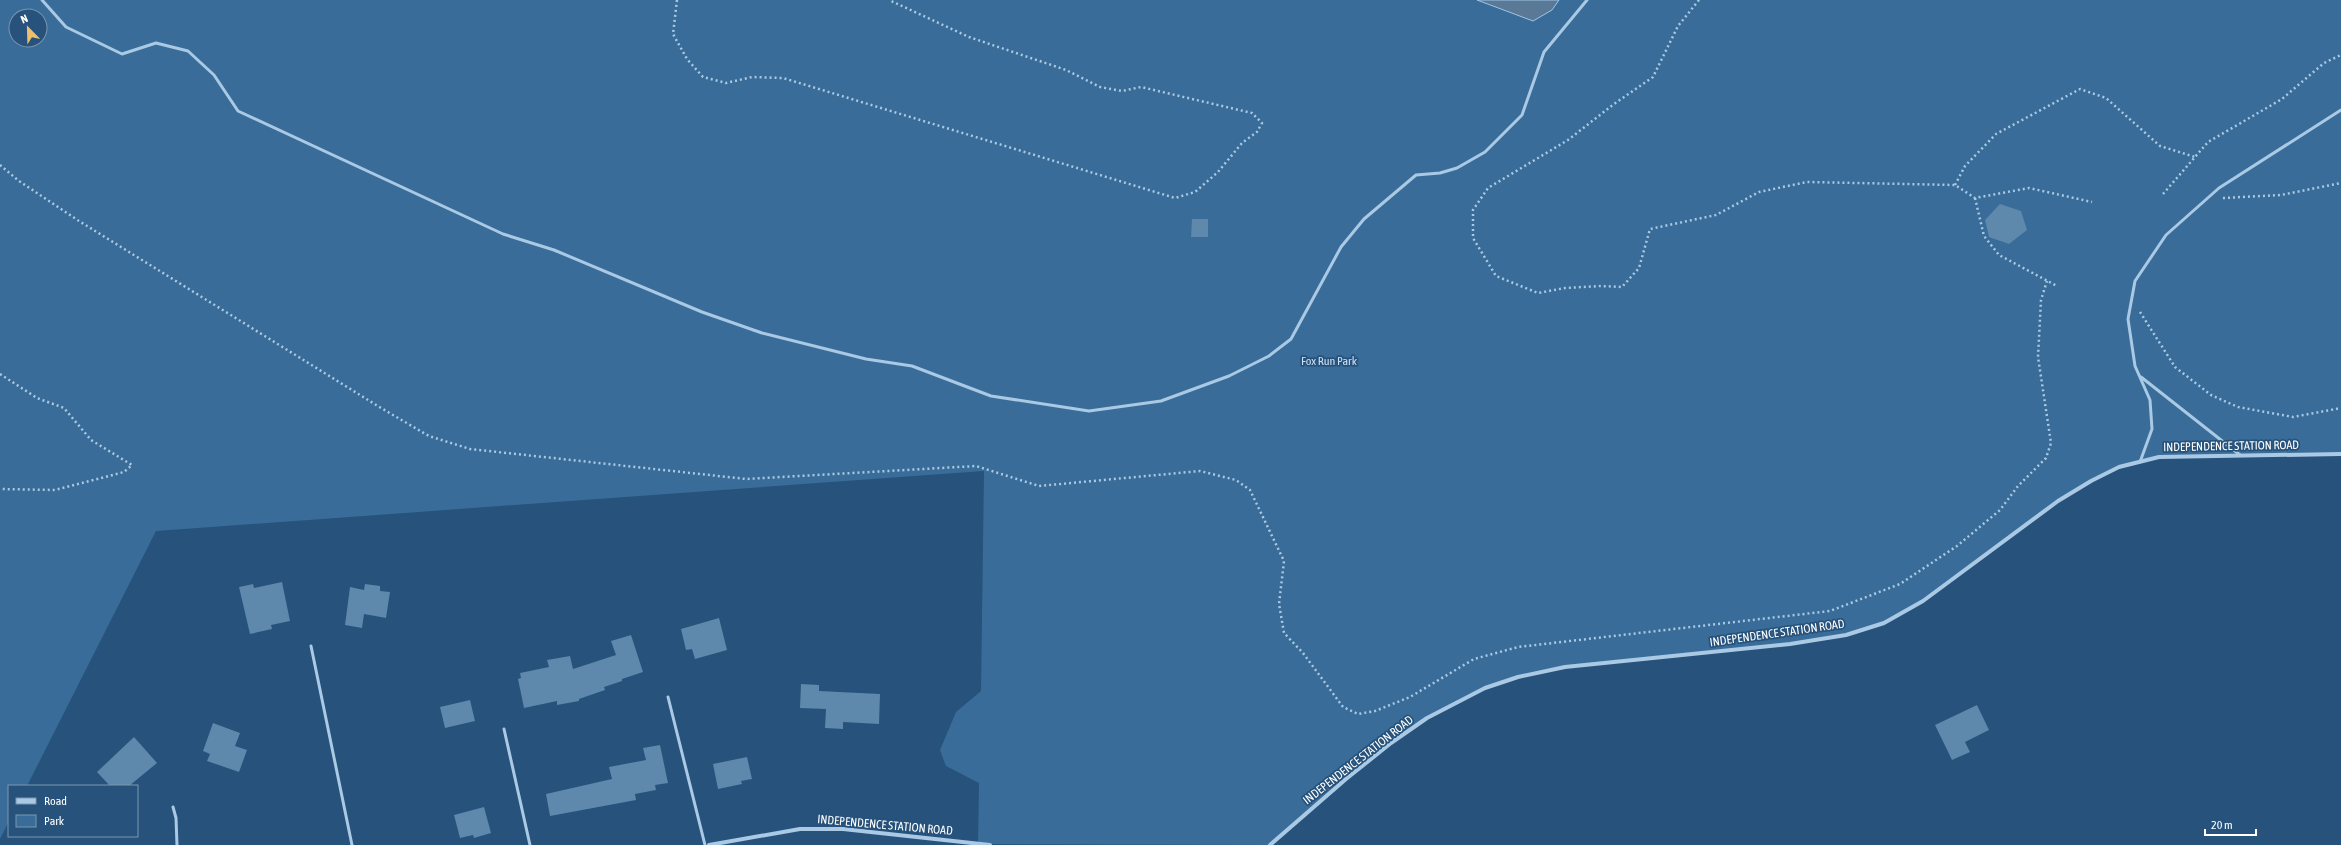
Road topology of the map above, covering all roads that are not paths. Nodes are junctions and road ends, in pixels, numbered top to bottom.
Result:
1 (42, 0) edge
2 (1587, 0) edge
3 (2341, 110) edge
4 (2140, 376) junction
5 (2341, 454) edge
6 (2240, 455) junction
7 (2140, 462) junction
8 (311, 646) dead end
9 (668, 697) dead end
10 (504, 729) dead end
11 (173, 807) dead end
12 (177, 845) edge
13 (352, 845) edge
14 (530, 845) edge
15 (705, 845) edge
16 (709, 845) edge
17 (990, 845) edge
18 (1270, 845) edge

1 - 2 lane
3 - 4 lane
4 - 6 lane
4 - 7 lane
5 - 6 street, INDEPENDENCE STATION ROAD
6 - 7 street, INDEPENDENCE STATION ROAD
7 - 18 street, INDEPENDENCE STATION ROAD
8 - 13 lane
9 - 15 lane
10 - 14 lane
11 - 12 lane
16 - 17 street, INDEPENDENCE STATION ROAD

